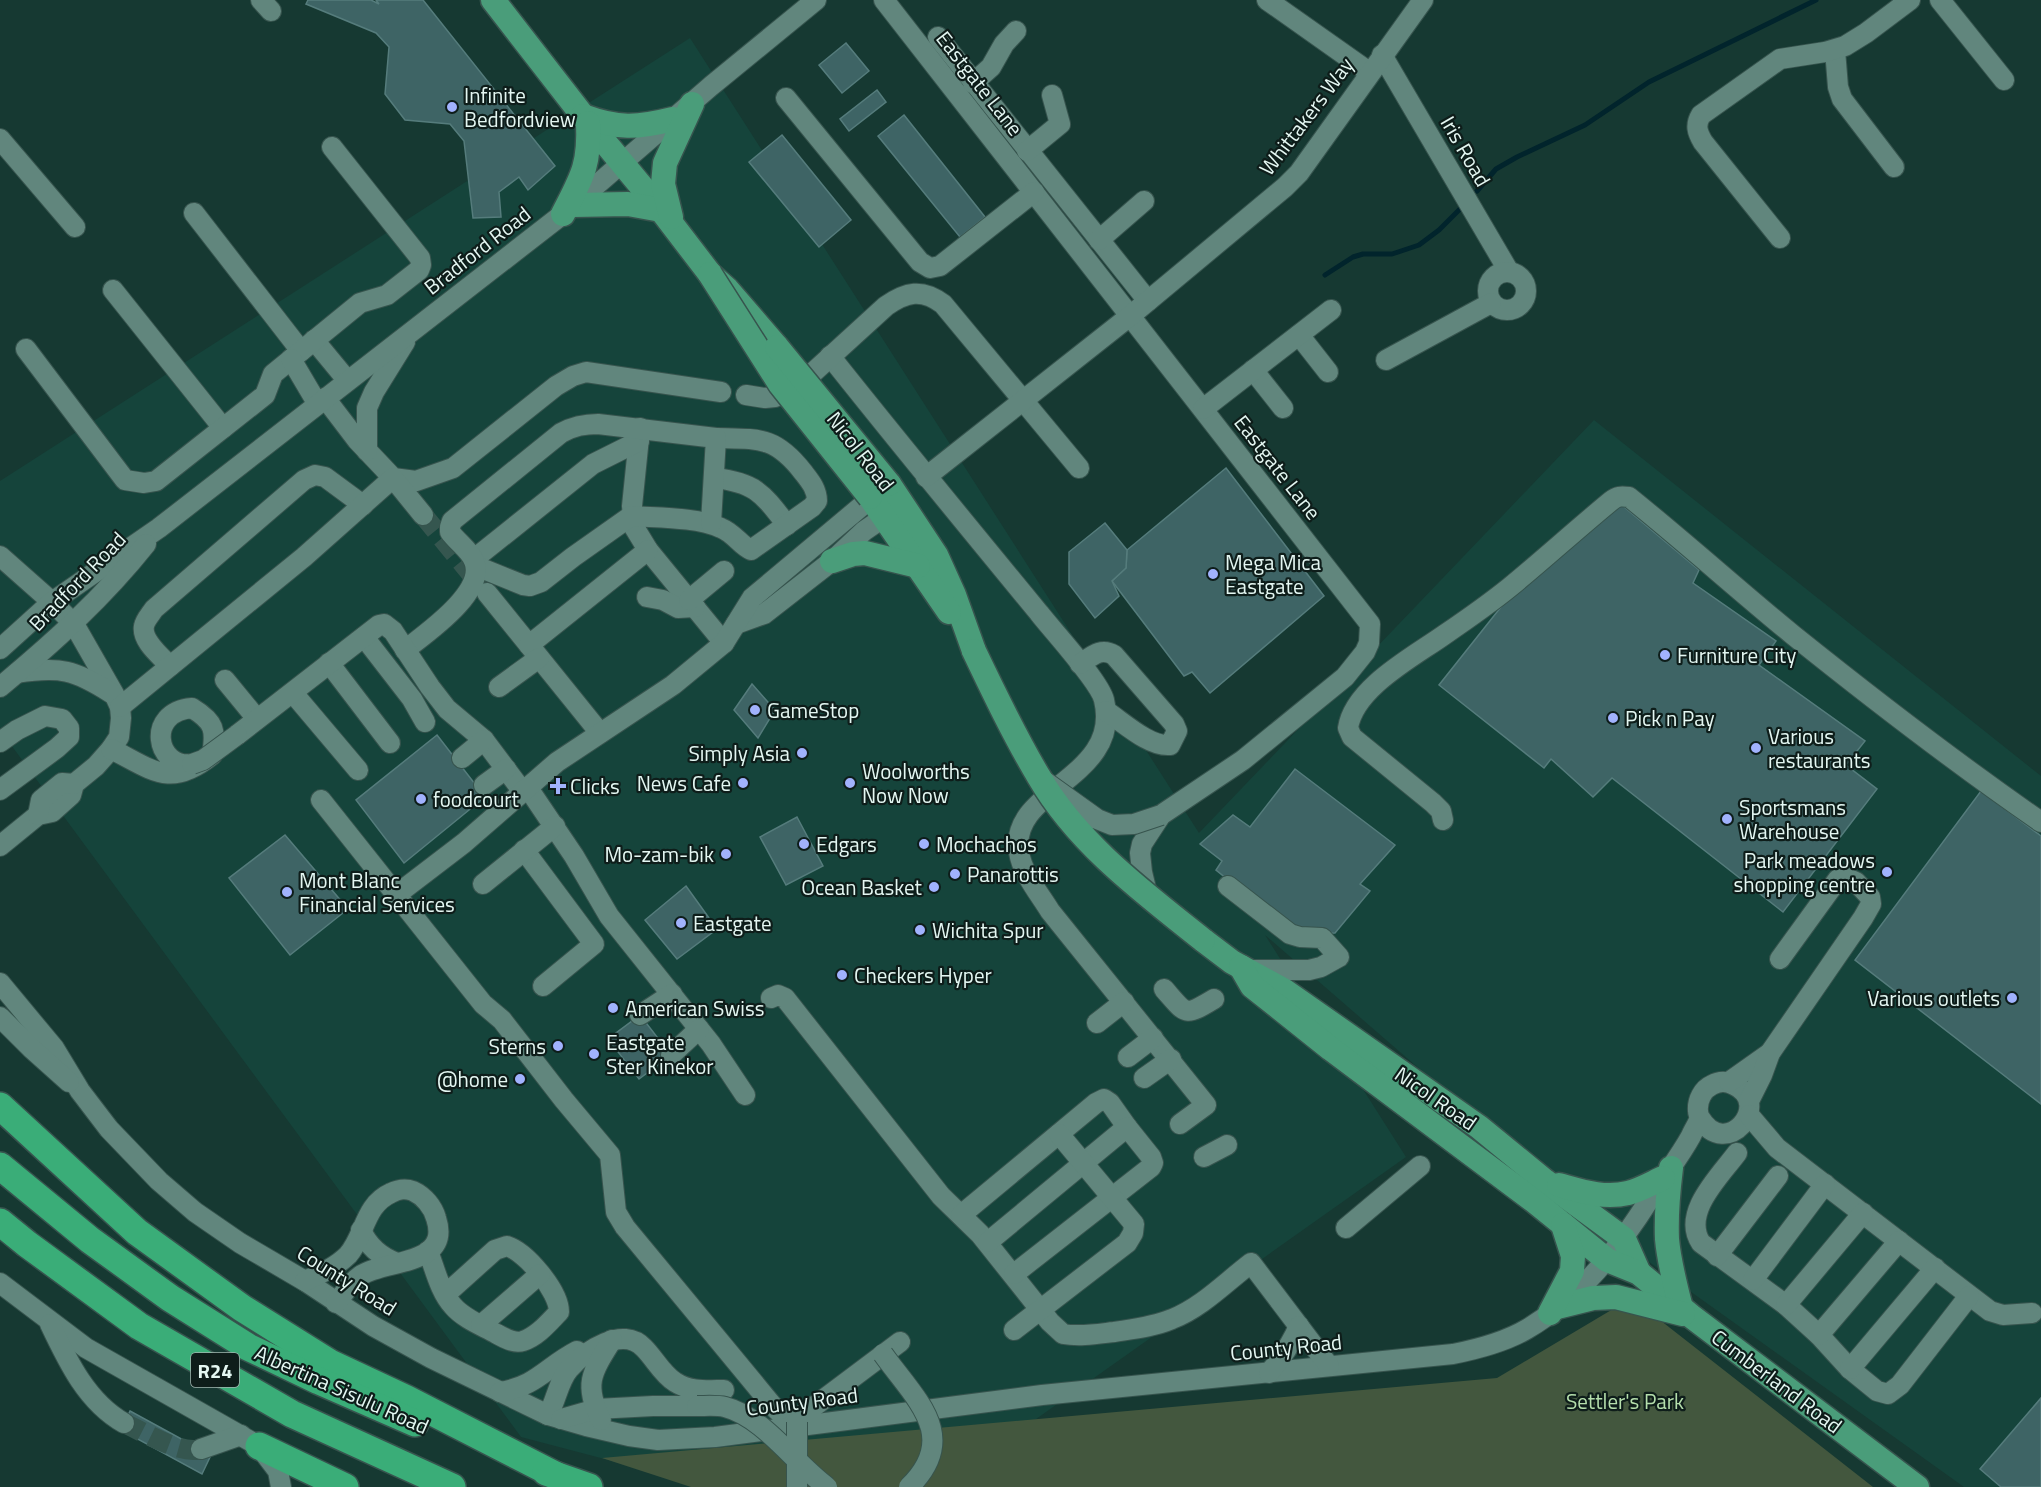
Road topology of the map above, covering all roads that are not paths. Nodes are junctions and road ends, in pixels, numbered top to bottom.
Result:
1 (493, 0) edge
2 (816, 0) edge
3 (884, 0) edge
4 (1266, 0) edge
5 (1423, 0) edge
6 (1910, 0) edge
7 (1940, 0) edge
8 (1016, 31) dead end
9 (938, 37) dead end
10 (1835, 50) junction
11 (1382, 56) junction
12 (1369, 72) junction
13 (2004, 80) dead end
14 (973, 83) junction
15 (1052, 95) dead end
16 (786, 98) dead end
17 (692, 104) junction
18 (673, 119) junction
19 (586, 120) junction
20 (0, 139) edge
21 (332, 147) dead end
22 (1027, 151) junction
23 (622, 162) junction
24 (1894, 167) dead end
25 (1034, 192) junction
26 (1144, 201) dead end
27 (568, 210) junction
28 (194, 213) dead end
29 (667, 218) junction
30 (75, 227) dead end
31 (1780, 238) dead end
32 (1099, 240) junction
33 (1508, 270) junction
34 (113, 290) dead end
35 (1148, 301) junction
36 (1491, 303) junction
37 (1331, 310) dead end
38 (1130, 316) junction
39 (413, 329) junction
40 (1299, 335) junction
41 (26, 350) dead end
42 (302, 350) junction
43 (830, 356) junction
44 (1386, 360) dead end
45 (1253, 370) junction
46 (1328, 372) dead end
47 (347, 380) junction
48 (721, 392) dead end
49 (746, 395) dead end
50 (321, 401) junction
51 (1022, 401) junction
52 (1283, 408) dead end
53 (1203, 409) junction
54 (223, 428) junction
55 (639, 434) junction
56 (716, 438) junction
57 (367, 451) junction
58 (1079, 468) dead end
59 (926, 477) junction
60 (393, 478) junction
61 (715, 478) junction
62 (886, 501) junction
63 (363, 505) junction
64 (423, 515) tunnel mouth
65 (632, 516) junction
66 (711, 523) junction
67 (786, 525) junction
68 (159, 528) junction
69 (648, 550) junction
70 (0, 556) edge
71 (832, 561) junction
72 (475, 563) junction
73 (918, 566) junction
74 (724, 571) dead end
75 (487, 593) tunnel mouth
76 (647, 597) dead end
77 (52, 602) junction
78 (692, 604) junction
79 (74, 624) junction
80 (736, 624) junction
81 (364, 637) junction
82 (724, 642) junction
83 (0, 649) edge
84 (405, 650) junction
85 (974, 651) junction
86 (544, 659) junction
87 (329, 663) junction
88 (1080, 664) junction
89 (170, 666) junction
90 (17, 673) junction
91 (225, 680) dead end
92 (0, 687) edge
93 (430, 687) junction
94 (499, 687) dead end
95 (293, 693) junction
96 (412, 699) junction
97 (117, 700) junction
98 (1106, 711) junction
99 (257, 719) junction
100 (425, 722) dead end
101 (600, 734) junction
102 (484, 740) junction
103 (0, 742) edge
104 (390, 743) dead end
105 (111, 749) junction
106 (462, 758) dead end
107 (506, 769) junction
108 (358, 770) dead end
109 (1039, 778) junction
110 (484, 785) dead end
111 (0, 790) edge
112 (526, 790) junction
113 (321, 800) dead end
114 (1161, 815) junction
115 (1443, 820) dead end
116 (2041, 822) edge
117 (555, 826) junction
118 (1, 844) edge
119 (524, 850) junction
120 (483, 884) dead end
121 (1228, 886) dead end
122 (396, 896) junction
123 (1148, 897) junction
124 (618, 927) junction
125 (594, 944) junction
126 (1780, 959) dead end
127 (1245, 969) junction
128 (0, 983) edge
129 (543, 986) dead end
130 (1164, 989) dead end
131 (672, 994) junction
132 (771, 998) dead end
133 (1214, 999) dead end
134 (1124, 1002) junction
135 (640, 1015) dead end
136 (0, 1017) edge
137 (1097, 1023) dead end
138 (699, 1029) junction
139 (1154, 1038) junction
140 (1770, 1053) junction
141 (670, 1055) dead end
142 (1128, 1057) dead end
143 (1171, 1059) junction
144 (1144, 1078) dead end
145 (1729, 1083) junction
146 (80, 1091) junction
147 (745, 1095) dead end
148 (0, 1106) edge
149 (1749, 1108) junction
150 (1700, 1118) junction
151 (1180, 1124) dead end
152 (1127, 1127) junction
153 (1727, 1132) junction
154 (1059, 1134) junction
155 (1227, 1145) dead end
156 (1777, 1148) junction
157 (1737, 1153) dead end
158 (1204, 1157) dead end
159 (1083, 1164) junction
160 (0, 1166) edge
161 (1420, 1166) dead end
162 (1671, 1168) junction
163 (1778, 1176) dead end
164 (1545, 1181) junction
165 (1825, 1184) junction
166 (1111, 1197) junction
167 (1863, 1213) junction
168 (961, 1215) junction
169 (0, 1222) edge
170 (1563, 1225) junction
171 (1346, 1228) dead end
172 (361, 1230) junction
173 (1624, 1239) junction
174 (1899, 1241) junction
175 (988, 1242) junction
176 (428, 1251) junction
177 (1717, 1256) junction
178 (1606, 1260) junction
179 (397, 1263) junction
180 (1935, 1268) junction
181 (1640, 1273) junction
182 (540, 1274) junction
183 (1014, 1274) junction
184 (1753, 1280) junction
185 (305, 1281) junction
186 (0, 1283) edge
187 (446, 1294) junction
188 (1969, 1296) junction
189 (336, 1303) junction
190 (1786, 1305) junction
191 (1042, 1310) junction
192 (1554, 1310) junction
193 (1686, 1312) junction
194 (2032, 1313) dead end
195 (48, 1319) junction
196 (481, 1325) junction
197 (1299, 1326) junction
198 (1014, 1330) dead end
199 (1819, 1335) junction
200 (900, 1342) dead end
201 (605, 1344) junction
202 (883, 1354) junction
203 (1329, 1366) junction
204 (1850, 1369) junction
205 (1269, 1373) junction
206 (724, 1390) dead end
207 (500, 1392) junction
208 (596, 1409) junction
209 (554, 1417) junction
210 (796, 1421) junction
211 (124, 1423) tunnel mouth
212 (607, 1432) junction
213 (250, 1441) junction
214 (201, 1449) tunnel mouth
215 (561, 1478) junction
216 (337, 1486) edge
217 (281, 1487) edge
218 (452, 1487) edge
219 (589, 1487) edge
220 (797, 1487) edge
221 (827, 1487) edge
222 (909, 1487) edge
223 (1917, 1487) edge

1 - 19 main road, Nicol Road
2 - 17 street, Bradford Road
3 - 25 street, Eastgate Lane
4 - 12 street
5 - 11 street, Whittakers Way
6 - 10 street
7 - 13 street
8 - 14 street
9 - 14 street
10 - 24 street
10 - 31 street
11 - 12 street, Whittakers Way
11 - 33 street, Iris Road
12 - 35 street, Whittakers Way
14 - 22 street
15 - 22 street
16 - 25 street
17 - 18 street, Bradford Road
17 - 29 main road
18 - 19 main road
18 - 23 street, Bradford Road
19 - 23 main road, Nicol Road
19 - 27 main road
20 - 30 street
21 - 42 street
22 - 32 street
23 - 27 street, Bradford Road
23 - 29 main road, Nicol Road
25 - 38 street, Eastgate Lane
26 - 32 street
27 - 29 main road
27 - 39 street, Bradford Road
28 - 42 street
29 - 62 main road, Nicol Road, bridge
32 - 35 street
33 - 36 street
33 - 36 street
34 - 54 street
35 - 38 street, Whittakers Way
36 - 44 street
37 - 40 street
38 - 51 street, Whittakers Way
38 - 53 street, Eastgate Lane
39 - 47 street, Bradford Road
39 - 57 street
40 - 45 street
40 - 46 street
41 - 54 street
42 - 47 street
42 - 50 street
42 - 54 street
43 - 49 street
43 - 51 street
43 - 59 street
45 - 52 street
45 - 53 street
47 - 50 street, Bradford Road
48 - 60 street
50 - 57 street
50 - 68 street, Bradford Road
51 - 58 street
51 - 59 street, Whittakers Way
53 - 114 street, Eastgate Lane
55 - 56 street
55 - 65 street
55 - 72 street
55 - 72 street
56 - 61 street
56 - 67 street
57 - 60 street
59 - 88 street
60 - 63 street
60 - 64 street
61 - 66 street
61 - 67 street
62 - 71 street
62 - 73 main road, Nicol Road
62 - 80 street
62 - 85 main road, Nicol Road
63 - 89 street
63 - 89 street
65 - 66 street
65 - 69 street
65 - 72 street
66 - 67 street
68 - 77 street, Bradford Road
68 - 79 street, Bradford Road
69 - 78 street
69 - 86 street
70 - 77 street
71 - 73 main road
71 - 80 street
72 - 84 street
73 - 85 main road, Nicol Road
74 - 78 street
75 - 86 street
76 - 78 street
77 - 79 street
77 - 83 street, Bradford Road
78 - 82 street
79 - 90 street, Bradford Road
79 - 97 street
80 - 82 street
81 - 84 street
81 - 87 street
81 - 96 street
82 - 101 street
84 - 93 street
85 - 109 main road, Nicol Road, bridge
86 - 94 street
86 - 101 street
87 - 95 street
87 - 104 street
88 - 98 street
88 - 98 street
89 - 97 street
90 - 92 street, Bradford Road
90 - 97 street
91 - 99 street
93 - 96 street
93 - 102 street
95 - 99 street
95 - 108 street
96 - 100 street
97 - 105 street
98 - 134 street
99 - 105 street, bridge
101 - 112 street
102 - 106 street
102 - 107 street
103 - 111 street
105 - 118 street
107 - 110 street
107 - 112 street
109 - 114 street, Eastgate Lane, bridge
109 - 123 main road, Nicol Road, bridge
112 - 117 street
112 - 122 street
113 - 122 street
114 - 123 street, bridge
115 - 116 street
117 - 119 street
117 - 124 street
119 - 120 street
119 - 125 street
121 - 127 street
122 - 210 street
123 - 127 main road, Nicol Road, bridge
124 - 125 street
124 - 131 street
125 - 129 street
126 - 140 street
127 - 164 main road, Nicol Road
127 - 170 main road, Nicol Road
128 - 146 street, County Road
130 - 133 street
131 - 135 street
131 - 138 street
132 - 168 street
134 - 137 street
134 - 139 street
136 - 146 street, County Road
138 - 141 street
138 - 147 street
139 - 142 street
139 - 143 street
140 - 145 street
140 - 149 street
143 - 144 street
143 - 151 street
145 - 149 street
145 - 150 street
146 - 185 street, County Road
148 - 215 highway
149 - 153 street
149 - 156 street
150 - 153 street
150 - 162 street, County Road
152 - 154 street
152 - 159 street
152 - 166 street
153 - 156 street
153 - 162 street
154 - 159 street
154 - 168 street
155 - 158 street
156 - 165 street
157 - 177 street
159 - 166 street
159 - 175 street
160 - 215 highway, Albertina Sisulu Road / R24
161 - 171 street
162 - 164 main road
162 - 173 street, County Road
162 - 193 main road
163 - 177 street
164 - 173 main road, Nicol Road
165 - 167 street
165 - 184 street
166 - 183 street
166 - 191 street
167 - 174 street
167 - 190 street
168 - 175 street
169 - 218 highway, Albertina Sisulu Road / R24
170 - 178 main road, Nicol Road
170 - 192 main road
172 - 176 street
172 - 179 street
172 - 185 street
173 - 178 street, County Road
173 - 181 main road, Cumberland Road
174 - 180 street
174 - 199 street
175 - 183 street
176 - 179 street
176 - 187 street
177 - 184 street
178 - 181 main road, Cumberland Road
178 - 192 street, County Road
179 - 189 street
180 - 188 street
180 - 204 street
181 - 193 main road, Cumberland Road
182 - 187 street
182 - 196 street
182 - 196 street
183 - 191 street
184 - 190 street
185 - 189 street, County Road
186 - 195 street
187 - 196 street
188 - 194 street
188 - 204 street
189 - 207 street, County Road
190 - 199 street
191 - 197 street
191 - 198 street
192 - 193 main road
192 - 203 street, County Road
193 - 223 main road, Cumberland Road
195 - 211 street
195 - 213 street
197 - 203 street
197 - 205 street
199 - 204 street
200 - 202 street
201 - 206 street
201 - 207 street
201 - 208 street
201 - 209 street
202 - 210 street
202 - 222 street, bridge
203 - 205 street, County Road
205 - 212 street, County Road
207 - 209 street, County Road
208 - 209 street
208 - 212 street
208 - 221 street, bridge
209 - 212 street, County Road
210 - 220 street, bridge
213 - 214 street
213 - 216 highway
213 - 217 street
215 - 219 highway, Albertina Sisulu Road / R24

